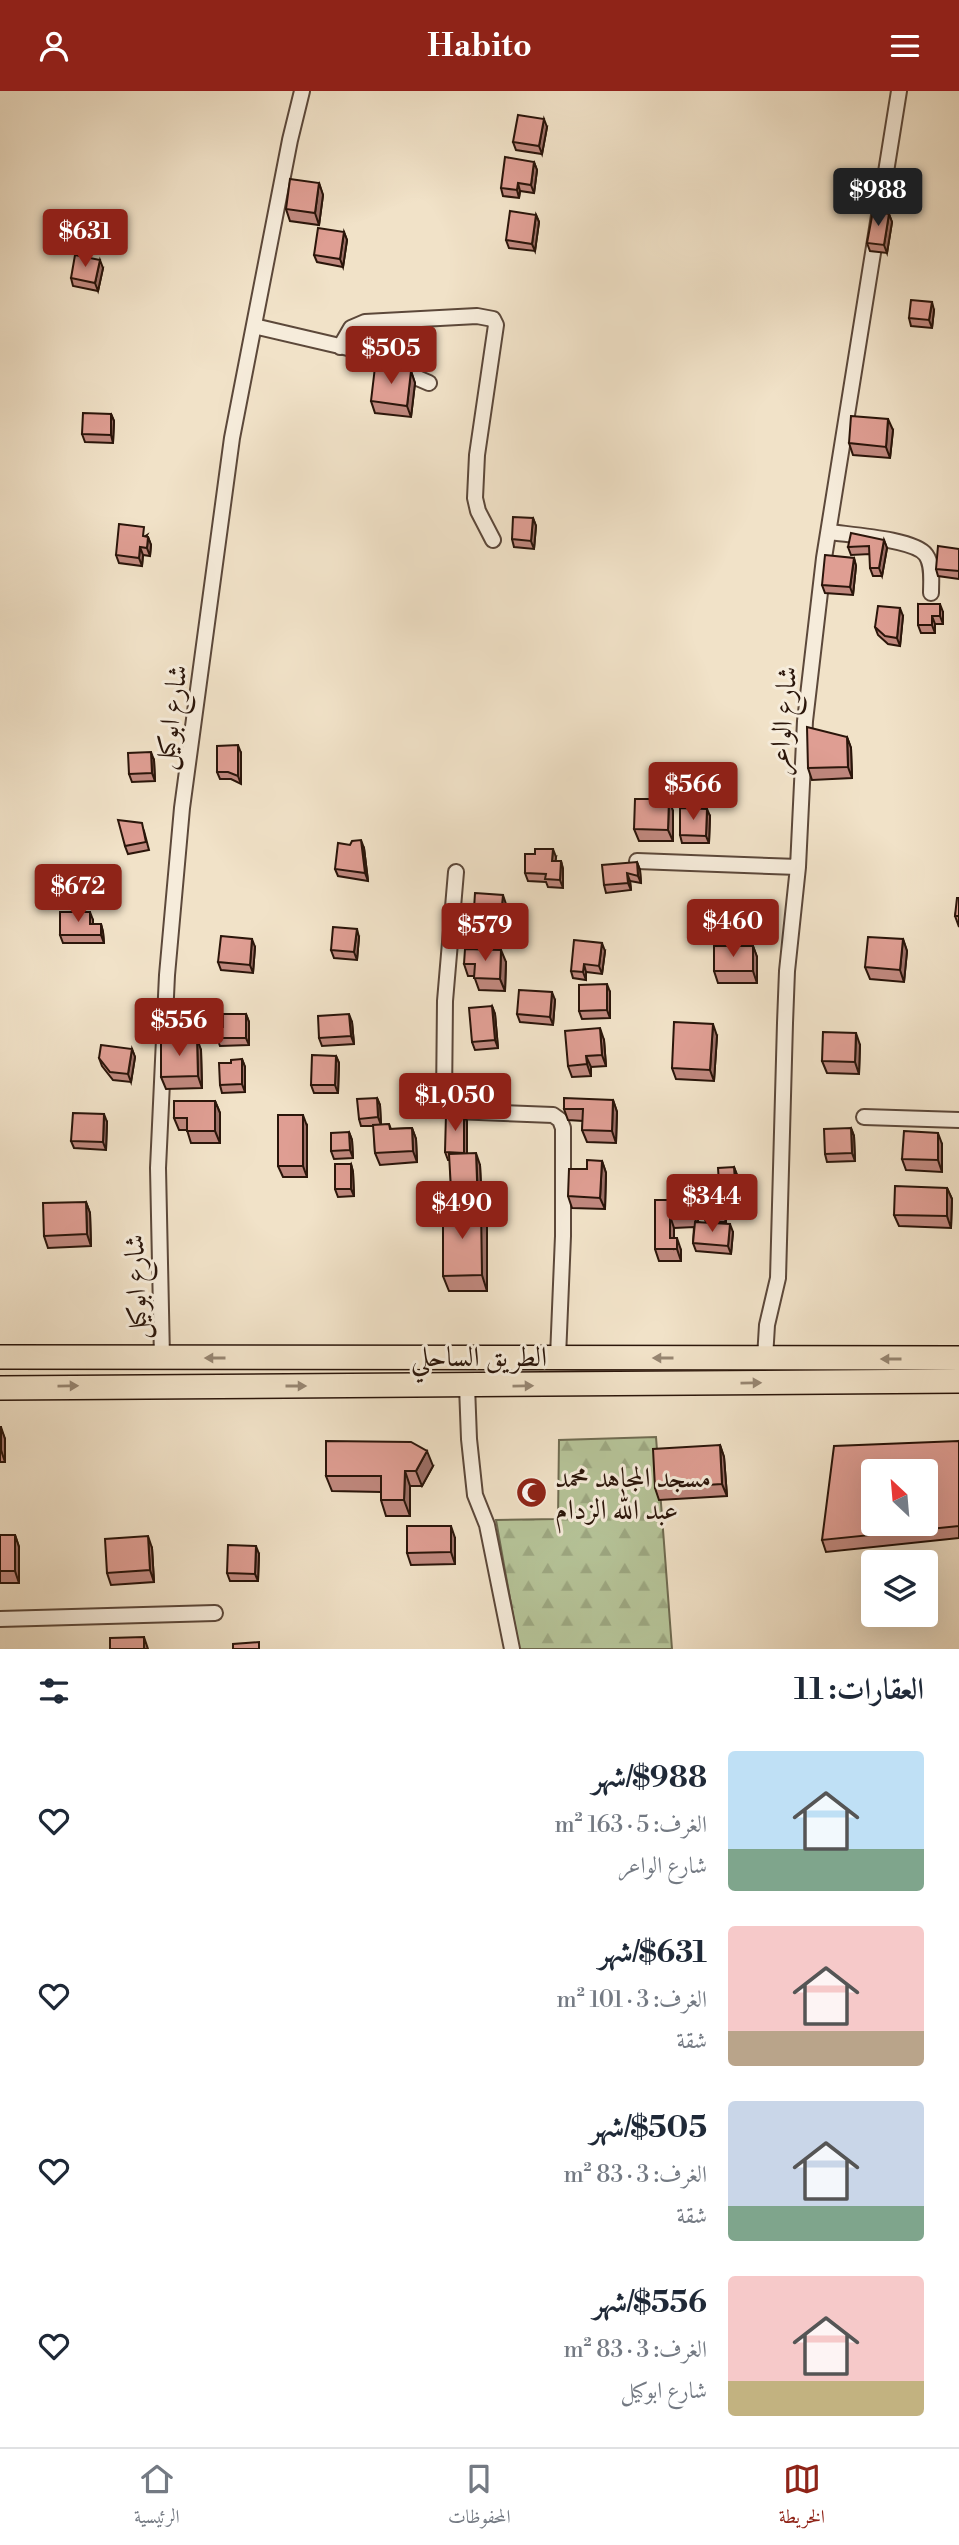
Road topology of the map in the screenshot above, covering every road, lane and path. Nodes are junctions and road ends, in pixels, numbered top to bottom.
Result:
1 (302, 91) edge
2 (899, 91) edge
3 (254, 326) junction
4 (340, 347) junction
5 (429, 383) dead end
6 (830, 532) junction
7 (494, 540) dead end
8 (931, 593) dead end
9 (636, 861) edge
10 (798, 867) junction
11 (456, 872) dead end
12 (864, 1117) dead end
13 (959, 1120) edge
14 (0, 1357) edge
15 (558, 1357) junction
16 (162, 1358) junction
17 (765, 1358) junction
18 (959, 1359) edge
19 (959, 1381) edge
20 (467, 1386) junction
21 (0, 1388) edge
22 (215, 1613) dead end
23 (0, 1619) edge
24 (512, 1649) edge

1 - 3 street, شارع ابوكيل
2 - 6 street, شارع الواعر
3 - 4 street
3 - 16 street, شارع ابوكيل
4 - 5 street
4 - 7 street
6 - 8 street
6 - 10 street, شارع الواعر
9 - 10 street
10 - 17 street, شارع الواعر
11 - 15 street
12 - 13 street
14 - 16 highway, الطريق الساحلي
15 -> 16 highway, الطريق الساحلي
17 -> 15 highway, الطريق الساحلي
18 -> 17 highway, الطريق الساحلي
20 -> 19 highway, الطريق الساحلي
21 -> 20 highway, الطريق الساحلي
20 - 24 street
22 - 23 street

